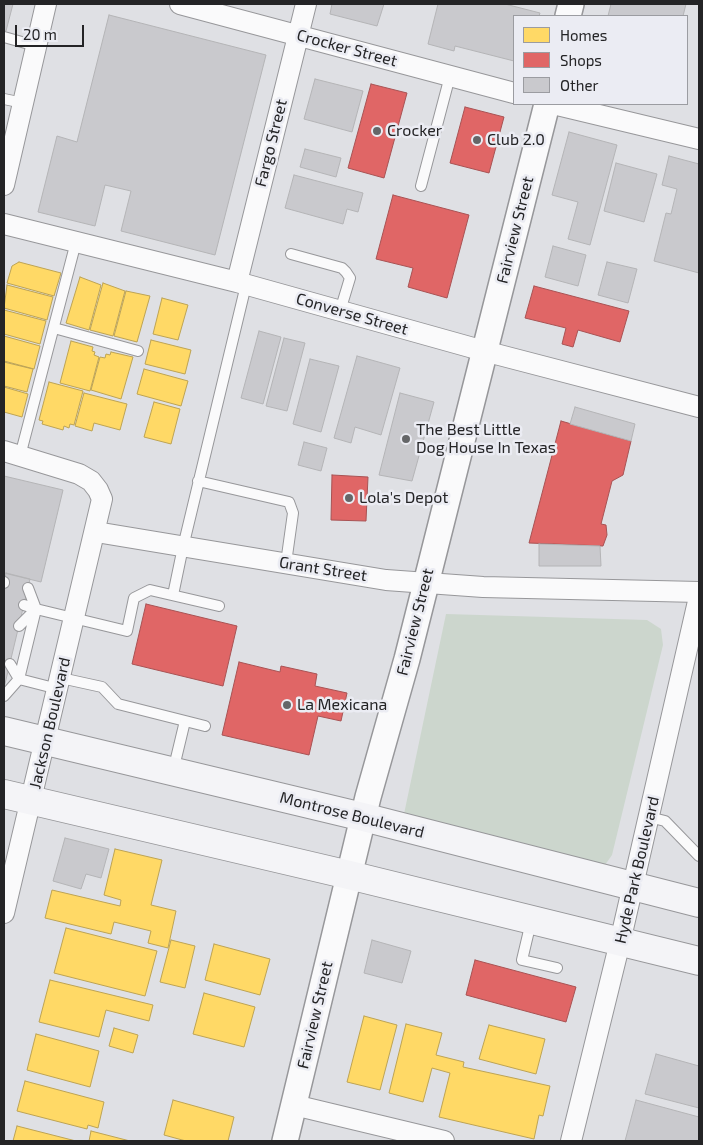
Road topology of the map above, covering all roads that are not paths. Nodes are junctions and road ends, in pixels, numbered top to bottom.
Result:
1 (46, 4) edge
2 (180, 4) edge
3 (306, 4) edge
4 (298, 35) junction
5 (4, 37) edge
6 (36, 46) junction
7 (450, 76) junction
8 (513, 93) edge
9 (13, 101) edge
10 (547, 105) edge
11 (557, 105) edge
12 (699, 139) edge
13 (4, 185) edge
14 (421, 186) dead end
15 (4, 224) edge
16 (76, 242) junction
17 (291, 254) dead end
18 (242, 284) junction
19 (340, 311) junction
20 (54, 328) junction
21 (138, 351) dead end
22 (484, 351) junction
23 (699, 407) edge
24 (12, 454) edge
25 (198, 481) junction
26 (96, 532) junction
27 (183, 547) junction
28 (286, 562) junction
29 (424, 583) junction
30 (28, 588) dead end
31 (699, 592) edge
32 (173, 595) junction
33 (699, 597) edge
34 (24, 605) dead end
35 (219, 606) dead end
36 (36, 609) junction
37 (75, 618) junction
38 (19, 626) dead end
39 (10, 664) dead end
40 (19, 679) junction
41 (5, 681) dead end
42 (60, 684) junction
43 (4, 696) edge
44 (185, 721) junction
45 (205, 726) dead end
46 (4, 731) edge
47 (46, 741) junction
48 (173, 772) junction
49 (4, 794) edge
50 (31, 802) junction
51 (363, 817) junction
52 (649, 817) junction
53 (699, 856) edge
54 (349, 875) junction
55 (633, 886) junction
56 (699, 902) edge
57 (4, 913) edge
58 (531, 921) junction
59 (620, 942) junction
60 (699, 961) edge
61 (557, 968) dead end
62 (294, 1104) junction
63 (285, 1141) edge
64 (444, 1141) edge
65 (571, 1141) edge

1 - 6 street
2 - 4 street, Crocker Street
3 - 4 street, Fargo Street
4 - 7 street, Crocker Street
4 - 18 street, Fargo Street
5 - 6 lane
6 - 9 street
7 - 8 street, Crocker Street
7 - 14 lane
9 - 13 street
10 - 22 street, Fairview Street
11 - 12 street
15 - 16 street, Converse Street
16 - 18 street, Converse Street
16 - 20 lane
17 - 19 lane
18 - 19 street, Converse Street
18 - 25 lane
19 - 22 street, Converse Street
20 - 21 lane
20 - 24 lane
22 - 23 street, Converse Street
22 - 29 street, Fairview Street
24 - 26 street
25 - 27 lane
25 - 28 lane
26 - 27 street, Grant Street
26 - 37 street, Jackson Boulevard
27 - 28 street, Grant Street
27 - 32 lane
28 - 29 street, Grant Street
29 - 31 street, Grant Street
29 - 51 street, Fairview Street
30 - 36 lane
32 - 35 lane
32 - 37 lane
33 - 52 street, Hyde Park Boulevard
34 - 36 lane
36 - 37 lane
36 - 38 lane
36 - 40 lane
37 - 42 street, Jackson Boulevard
39 - 40 lane
40 - 41 lane
40 - 42 lane
40 - 43 lane
42 - 44 lane
42 - 47 street, Jackson Boulevard
44 - 45 lane
44 - 48 lane
46 - 47 main road, Montrose Boulevard
47 - 48 main road, Montrose Boulevard
47 - 50 street, Jackson Boulevard
48 - 51 main road, Montrose Boulevard
49 - 50 main road
50 - 54 main road
50 - 57 street, Jackson Boulevard
51 - 54 street, Fairview Street
51 - 55 main road, Montrose Boulevard
52 - 53 lane
52 - 55 street, Hyde Park Boulevard
54 - 58 main road
54 - 62 street, Fairview Street
55 - 56 main road, Montrose Boulevard
55 - 59 street, Hyde Park Boulevard
58 - 59 main road
58 - 61 lane
59 - 60 main road
59 - 65 street, Hyde Park Boulevard
62 - 63 street, Fairview Street
62 - 64 street

